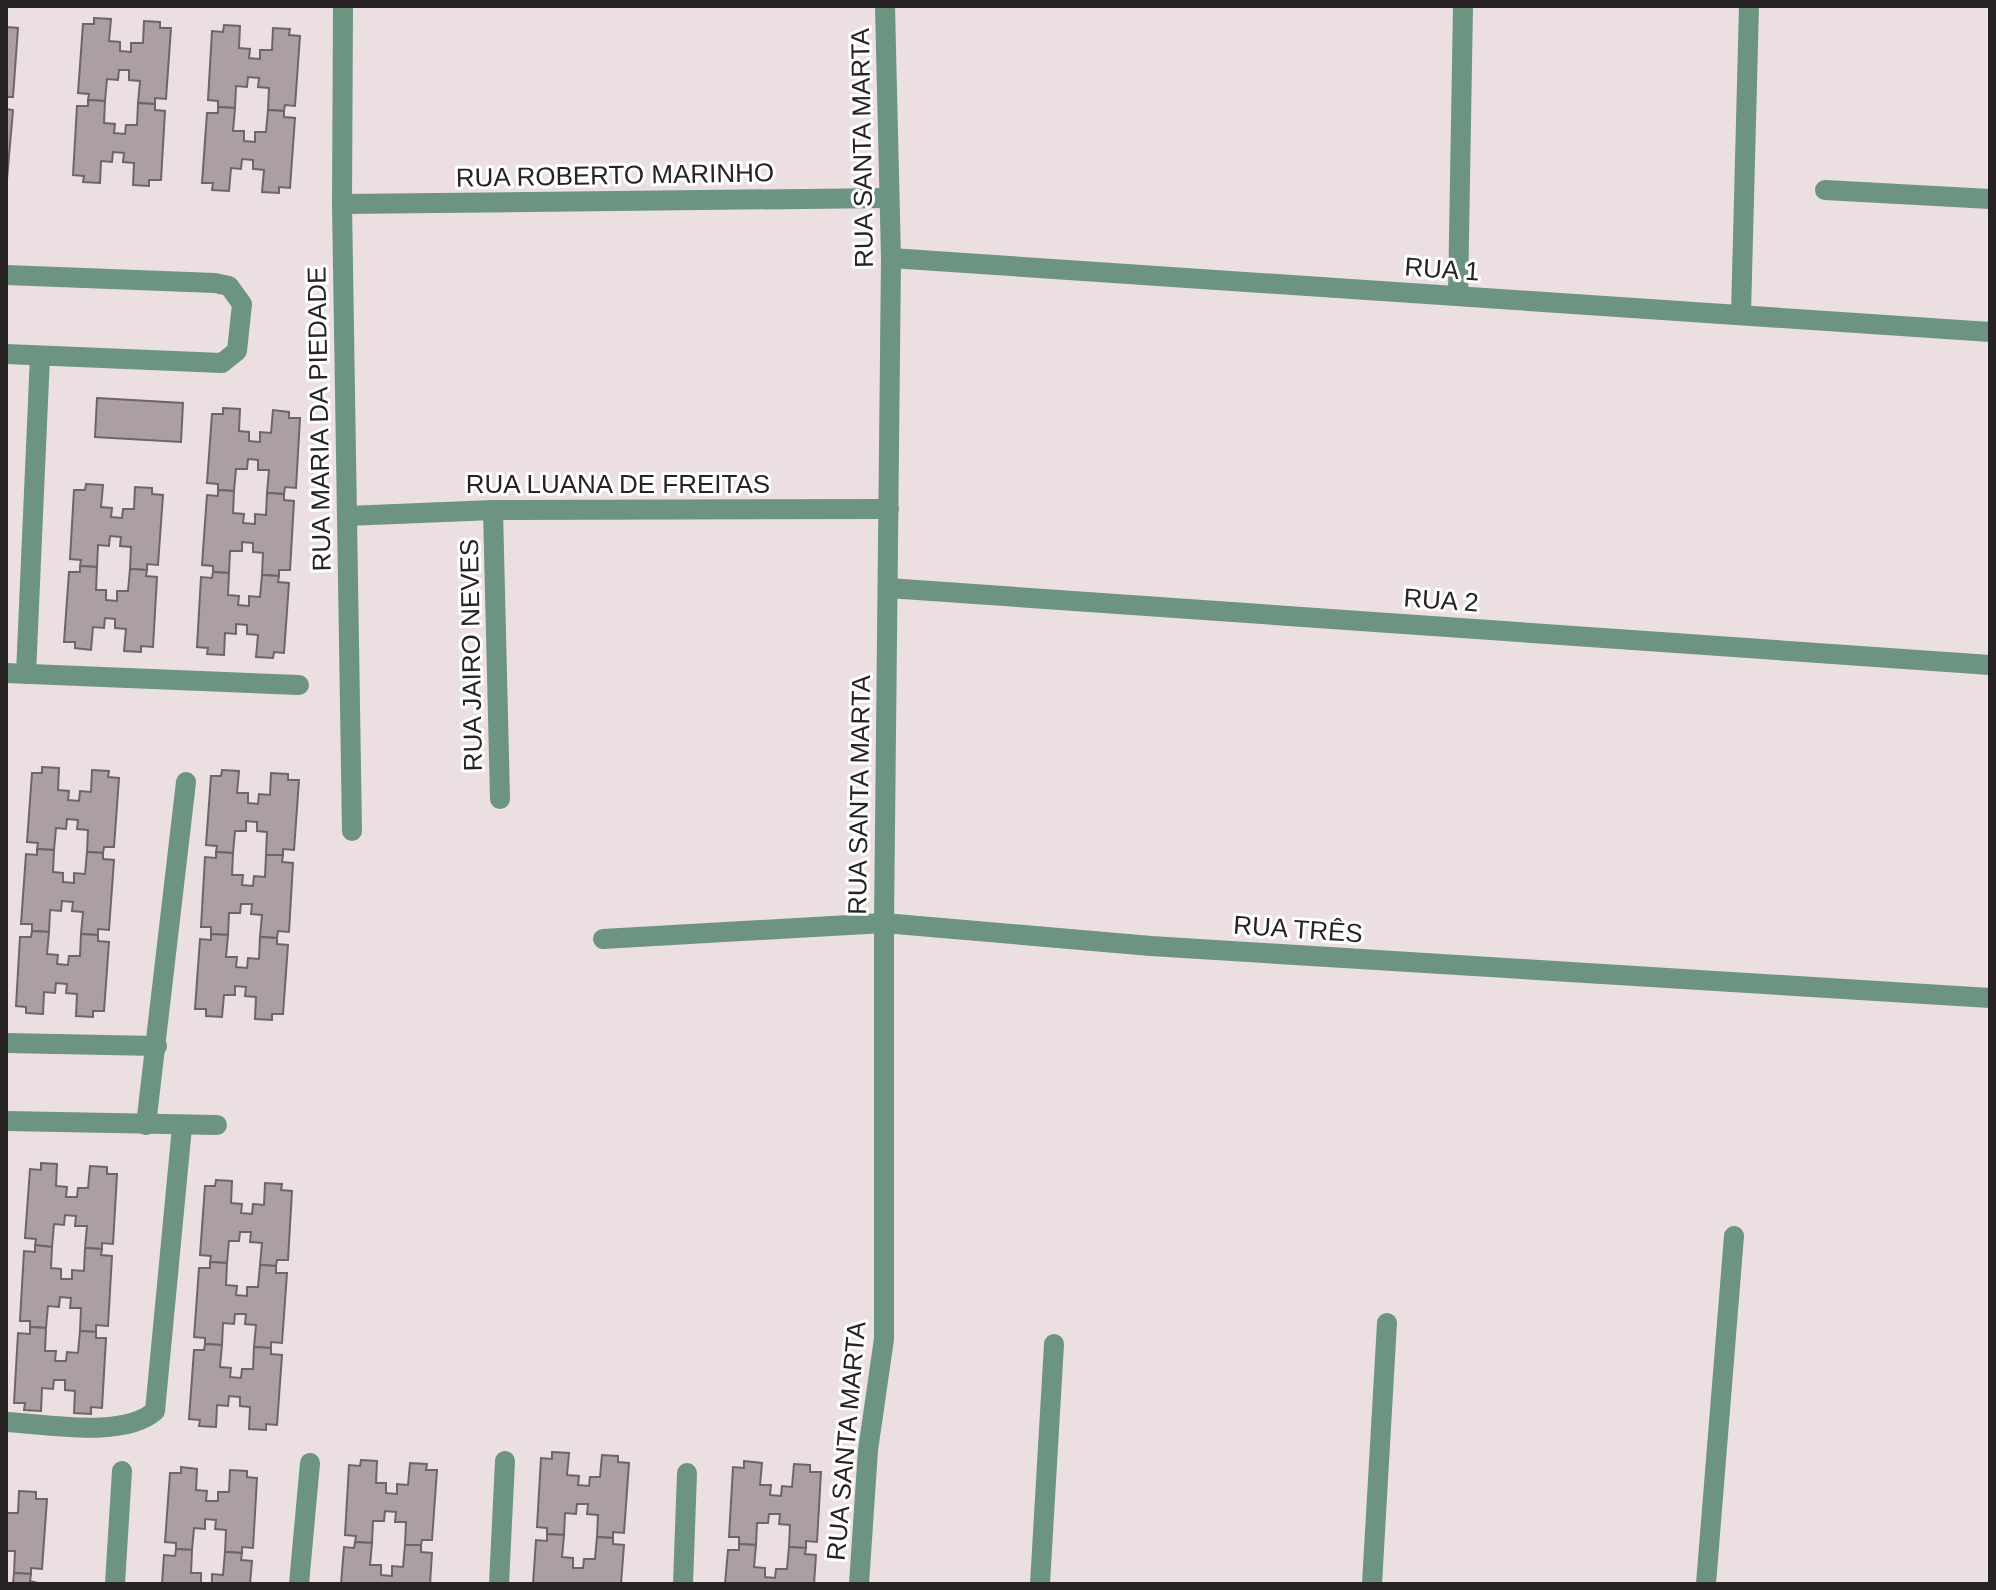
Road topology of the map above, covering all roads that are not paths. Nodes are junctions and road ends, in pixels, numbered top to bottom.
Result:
1 (343, 6) edge
2 (885, 6) edge
3 (1463, 6) edge
4 (1749, 6) edge
5 (1825, 190) dead end
6 (888, 198) junction
7 (1990, 199) edge
8 (342, 204) junction
9 (891, 258) junction
10 (6, 275) edge
11 (1458, 296) junction
12 (1741, 314) junction
13 (1990, 332) edge
14 (6, 354) edge
15 (40, 356) junction
16 (889, 509) junction
17 (493, 510) junction
18 (347, 516) junction
19 (888, 588) junction
20 (1990, 665) edge
21 (16, 674) edge
22 (299, 685) dead end
23 (186, 782) dead end
24 (500, 799) dead end
25 (352, 831) dead end
26 (884, 923) junction
27 (603, 939) dead end
28 (1990, 998) edge
29 (6, 1043) edge
30 (157, 1046) junction
31 (6, 1121) edge
32 (146, 1125) junction
33 (217, 1125) dead end
34 (182, 1127) junction
35 (1734, 1236) dead end
36 (1387, 1323) dead end
37 (1054, 1344) dead end
38 (6, 1422) edge
39 (505, 1461) dead end
40 (310, 1463) dead end
41 (122, 1471) dead end
42 (687, 1473) dead end
43 (115, 1584) edge
44 (299, 1584) edge
45 (499, 1584) edge
46 (683, 1584) edge
47 (859, 1584) edge
48 (1040, 1584) edge
49 (1372, 1584) edge
50 (1706, 1584) edge

1 - 8 street, RUA MARIA DA PIEDADE
2 - 6 street, RUA SANTA MARTA
3 - 11 street
4 - 12 street
5 - 7 street
6 - 8 street, RUA ROBERTO MARINHO
6 - 9 street, RUA SANTA MARTA
8 - 18 street, RUA MARIA DA PIEDADE
9 - 11 street, RUA 1
9 - 16 street, RUA SANTA MARTA
10 - 15 street
11 - 12 street, RUA 1
12 - 13 street, RUA 1
14 - 15 street
15 - 21 street
16 - 17 street, RUA LUANA DE FREITAS
16 - 19 street, RUA SANTA MARTA
17 - 18 street, RUA LUANA DE FREITAS
17 - 24 street, RUA JAIRO NEVES
18 - 25 street, RUA MARIA DA PIEDADE
19 - 20 street, RUA 2
19 - 26 street, RUA SANTA MARTA
21 - 22 street
23 - 30 street
26 - 27 street, RUA TRÊS
26 - 28 street, RUA TRÊS
26 - 47 street, RUA SANTA MARTA
29 - 30 street
30 - 32 street
31 - 32 street
32 - 34 street
33 - 34 street
34 - 38 street
35 - 50 street
36 - 49 street
37 - 48 street
39 - 45 street
40 - 44 street
41 - 43 street
42 - 46 street

